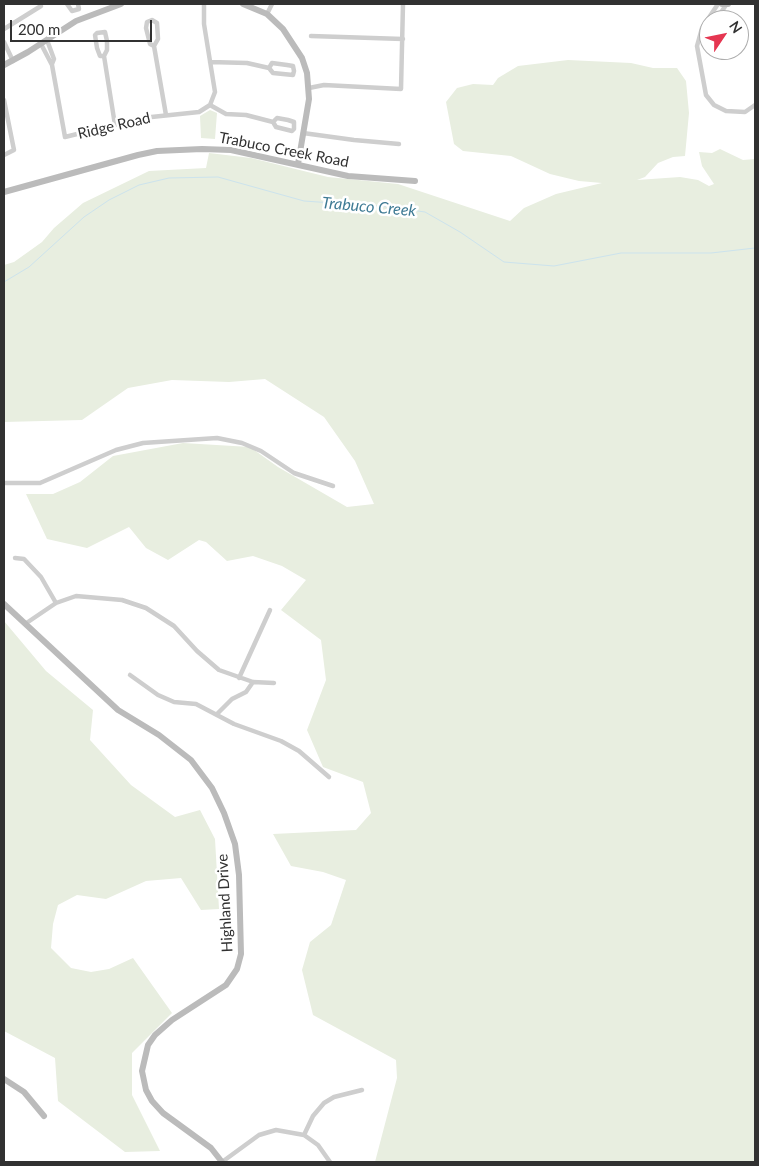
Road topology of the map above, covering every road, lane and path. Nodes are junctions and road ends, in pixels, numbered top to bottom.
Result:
1 (40, 4) edge
2 (68, 4) edge
3 (78, 4) edge
4 (121, 4) edge
5 (204, 4) edge
6 (243, 4) edge
7 (272, 4) edge
8 (403, 4) edge
9 (267, 14) junction
10 (4, 28) edge
11 (311, 36) dead end
12 (699, 38) edge
13 (403, 39) junction
14 (4, 42) edge
15 (44, 42) junction
16 (154, 46) junction
17 (104, 56) junction
18 (13, 60) junction
19 (210, 62) junction
20 (4, 64) edge
21 (269, 68) junction
22 (309, 88) junction
23 (4, 100) edge
24 (210, 105) junction
25 (755, 105) edge
26 (166, 115) junction
27 (273, 122) dead end
28 (115, 125) junction
29 (303, 133) junction
30 (400, 144) dead end
31 (4, 155) edge
32 (298, 164) junction
33 (415, 181) dead end
34 (4, 192) edge
35 (4, 483) edge
36 (333, 486) dead end
37 (15, 558) dead end
38 (56, 603) junction
39 (4, 604) edge
40 (270, 610) dead end
41 (25, 624) junction
42 (130, 674) dead end
43 (238, 678) junction
44 (253, 682) junction
45 (274, 683) dead end
46 (217, 714) junction
47 (329, 777) dead end
48 (4, 1079) edge
49 (362, 1090) dead end
50 (44, 1116) dead end
51 (304, 1136) junction
52 (222, 1162) edge
53 (330, 1162) edge

1 - 10 street
2 - 3 street
4 - 15 street
5 - 19 street
6 - 9 street
7 - 9 street
8 - 13 street
9 - 22 street
11 - 13 street
12 - 25 street
13 - 22 street
14 - 18 street
15 - 18 street
15 - 28 street, Ridge Road
16 - 16 street
16 - 26 street
17 - 17 street
17 - 28 street
18 - 20 street
19 - 21 street
19 - 24 street
21 - 21 street
22 - 29 street
23 - 31 street
24 - 26 street, Ridge Road
24 - 27 street
26 - 28 street, Ridge Road
29 - 30 street
29 - 32 street
32 - 33 street, Trabuco Creek Road
32 - 34 street, Trabuco Creek Road
35 - 36 street
37 - 38 street
38 - 41 street
38 - 43 street
39 - 41 street, Highland Drive
40 - 43 street
41 - 52 street, Highland Drive
42 - 46 street
43 - 44 street
44 - 45 street
44 - 46 street
46 - 47 street
48 - 50 street
49 - 51 street
51 - 52 street
51 - 53 street

